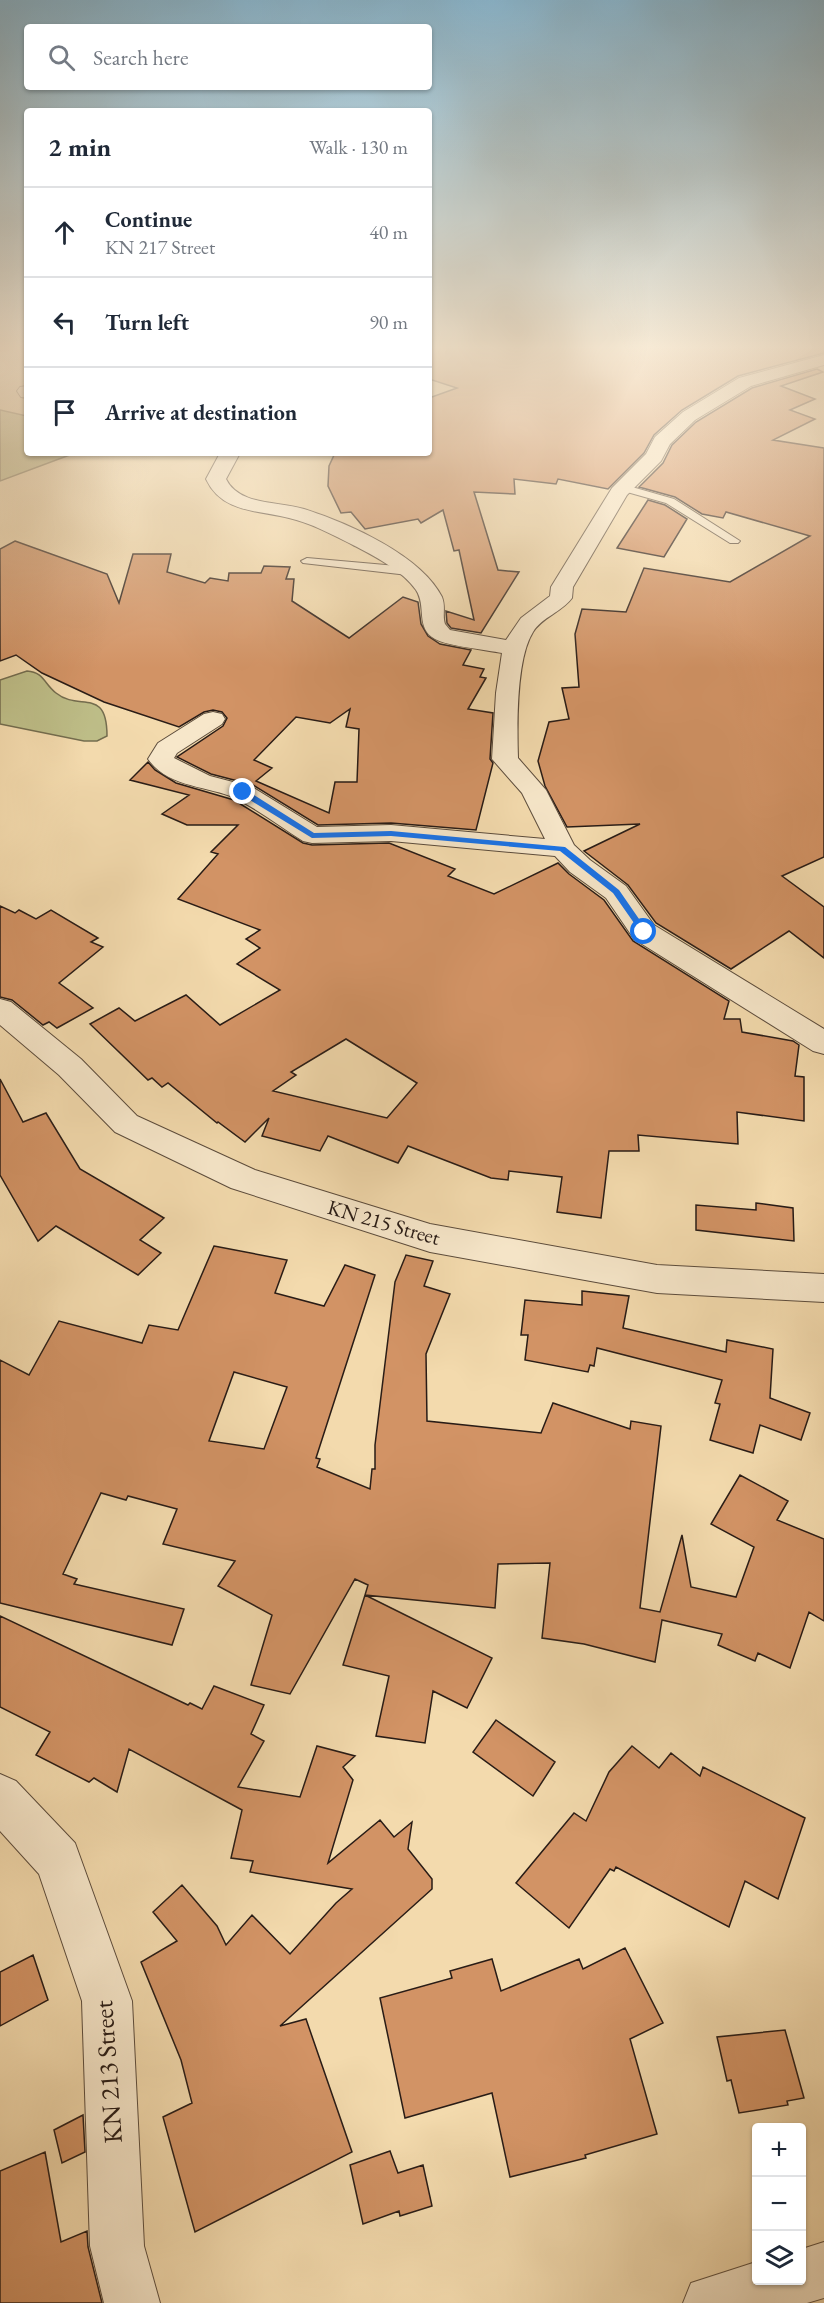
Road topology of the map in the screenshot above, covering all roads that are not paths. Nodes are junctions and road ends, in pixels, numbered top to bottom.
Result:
1 (656, 452) edge
2 (228, 456) edge
3 (620, 492) junction
4 (734, 541) dead end
5 (307, 561) dead end
6 (408, 571) junction
7 (515, 649) junction
8 (213, 719) dead end
9 (562, 849) junction
10 (0, 1010) edge
11 (824, 1043) edge
12 (824, 1288) edge
13 (0, 1797) edge
14 (824, 2270) edge
15 (806, 2275) edge
16 (772, 2285) edge
17 (132, 2303) edge
18 (711, 2303) edge

1 - 3 street
2 - 6 street
3 - 4 lane
3 - 7 street
5 - 6 lane
6 - 7 street
7 - 9 street
8 - 9 street
9 - 11 street
10 - 12 street, KN 215 Street
13 - 17 street, KN 213 Street
14 - 15 street
16 - 18 street

